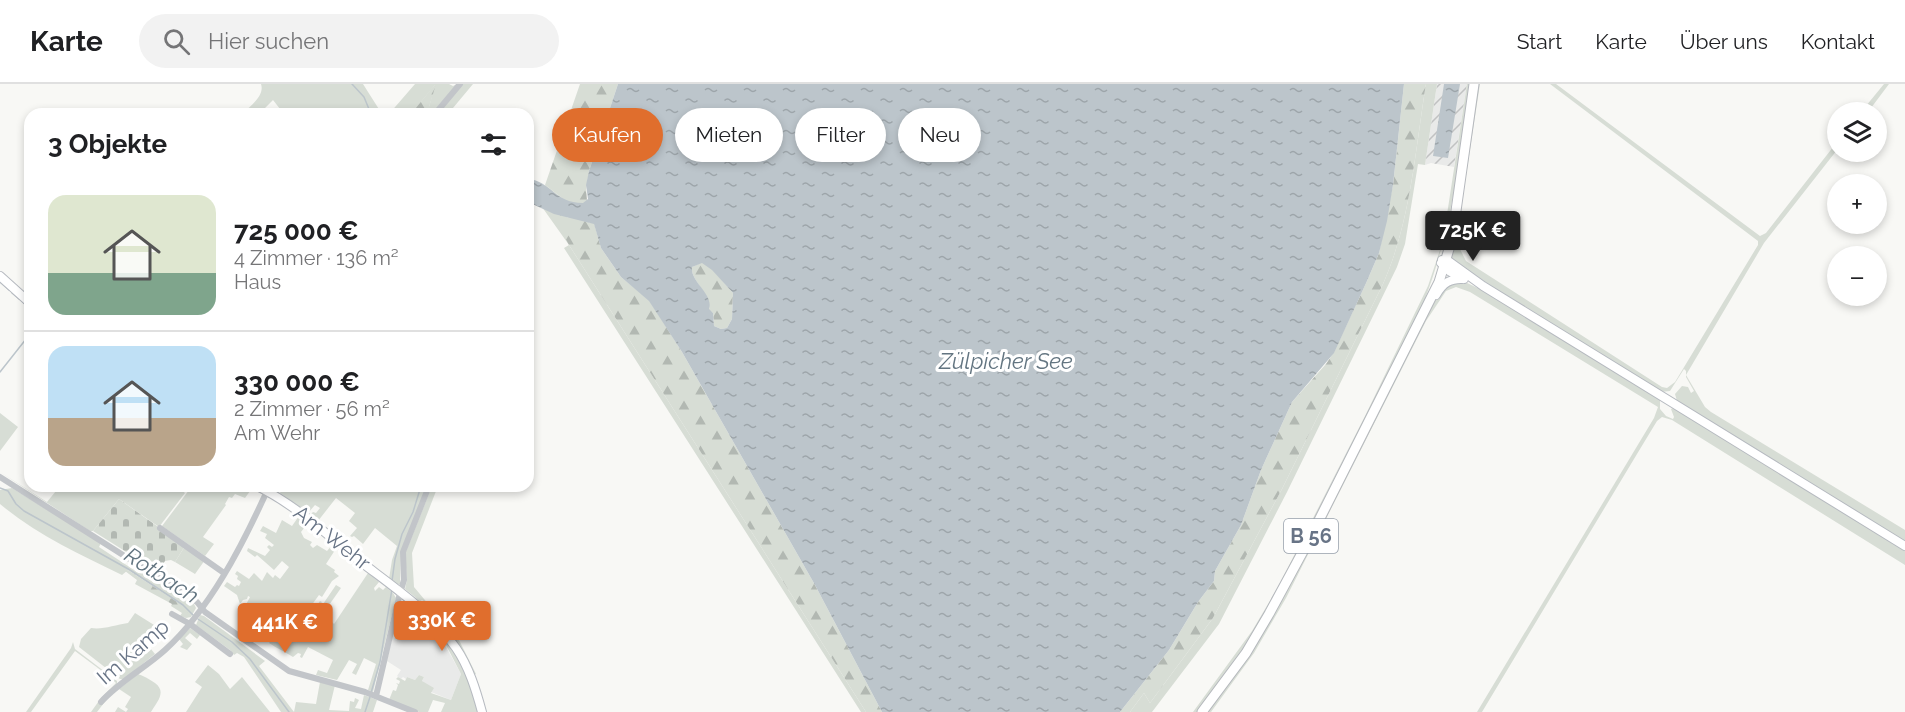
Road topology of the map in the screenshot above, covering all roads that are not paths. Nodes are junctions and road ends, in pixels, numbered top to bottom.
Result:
1 (460, 84) edge
2 (1474, 84) edge
3 (440, 108) edge
4 (1443, 263) junction
5 (0, 276) edge
6 (1464, 279) junction
7 (1483, 286) junction
8 (24, 298) edge
9 (1423, 316) junction
10 (1404, 350) junction
11 (0, 477) edge
12 (267, 492) edge
13 (268, 492) edge
14 (427, 492) edge
15 (160, 528) dead end
16 (1905, 546) edge
17 (224, 573) junction
18 (394, 588) junction
19 (172, 614) dead end
20 (194, 618) junction
21 (230, 654) dead end
22 (372, 695) junction
23 (101, 702) dead end
24 (415, 712) edge
25 (482, 712) edge
26 (1202, 712) edge

1 - 3 street
2 - 4 main road, B 56
4 - 6 street
4 - 7 street
4 - 9 main road, B 56
4 - 10 main road, B 56
5 - 8 street
6 - 7 street
6 - 9 street, B 56
7 - 16 street
9 - 10 main road, B 56
10 - 26 main road, B 56
11 - 20 street
12 - 17 street, Im Kamp
13 - 18 street, Am Wehr
14 - 18 street
15 - 17 street
17 - 20 street, Im Kamp
18 - 22 street
18 - 25 street, Am Wehr
19 - 20 street
20 - 21 street
20 - 22 street
20 - 23 street, Im Kamp
22 - 24 street

